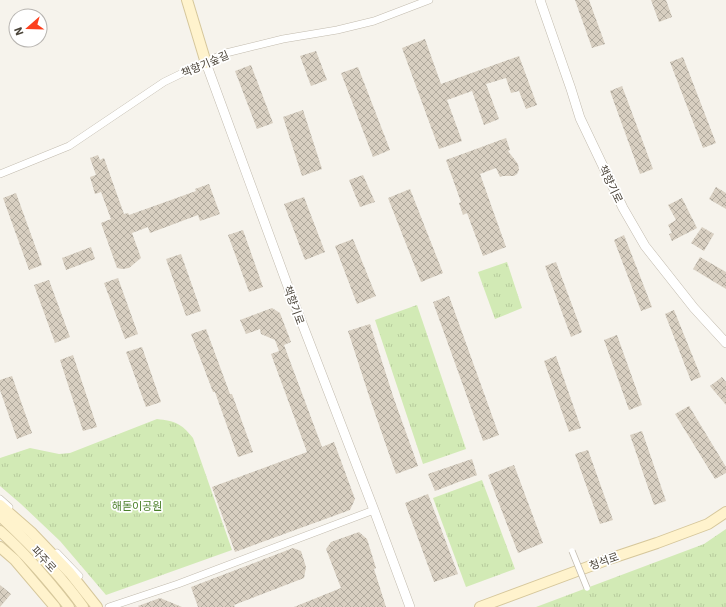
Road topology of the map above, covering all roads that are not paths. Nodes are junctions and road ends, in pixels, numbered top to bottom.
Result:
1 (187, 0) edge
2 (429, 0) edge
3 (540, 0) edge
4 (206, 63) junction
5 (0, 174) edge
6 (726, 343) edge
7 (0, 499) edge
8 (0, 505) edge
9 (374, 510) junction
10 (726, 512) edge
11 (0, 516) edge
12 (0, 531) edge
13 (0, 547) edge
14 (572, 551) dead end
15 (587, 588) dead end
16 (55, 607) edge
17 (69, 607) edge
18 (83, 607) edge
19 (97, 607) edge
20 (104, 607) edge
21 (109, 607) edge
22 (410, 607) edge
23 (480, 607) edge

1 - 4 main road, 책향기로
2 - 4 street, 책향기숲길
3 - 6 street, 책향기로
4 - 5 street, 책향기숲길
4 - 9 street, 책향기로
7 - 20 street
8 - 19 main road
9 - 21 street
9 - 22 street, 책향기로
10 - 23 main road, 청석로
11 - 18 main road, 파주로
12 - 17 main road, 파주로
13 - 16 main road
14 - 15 street, bridge

